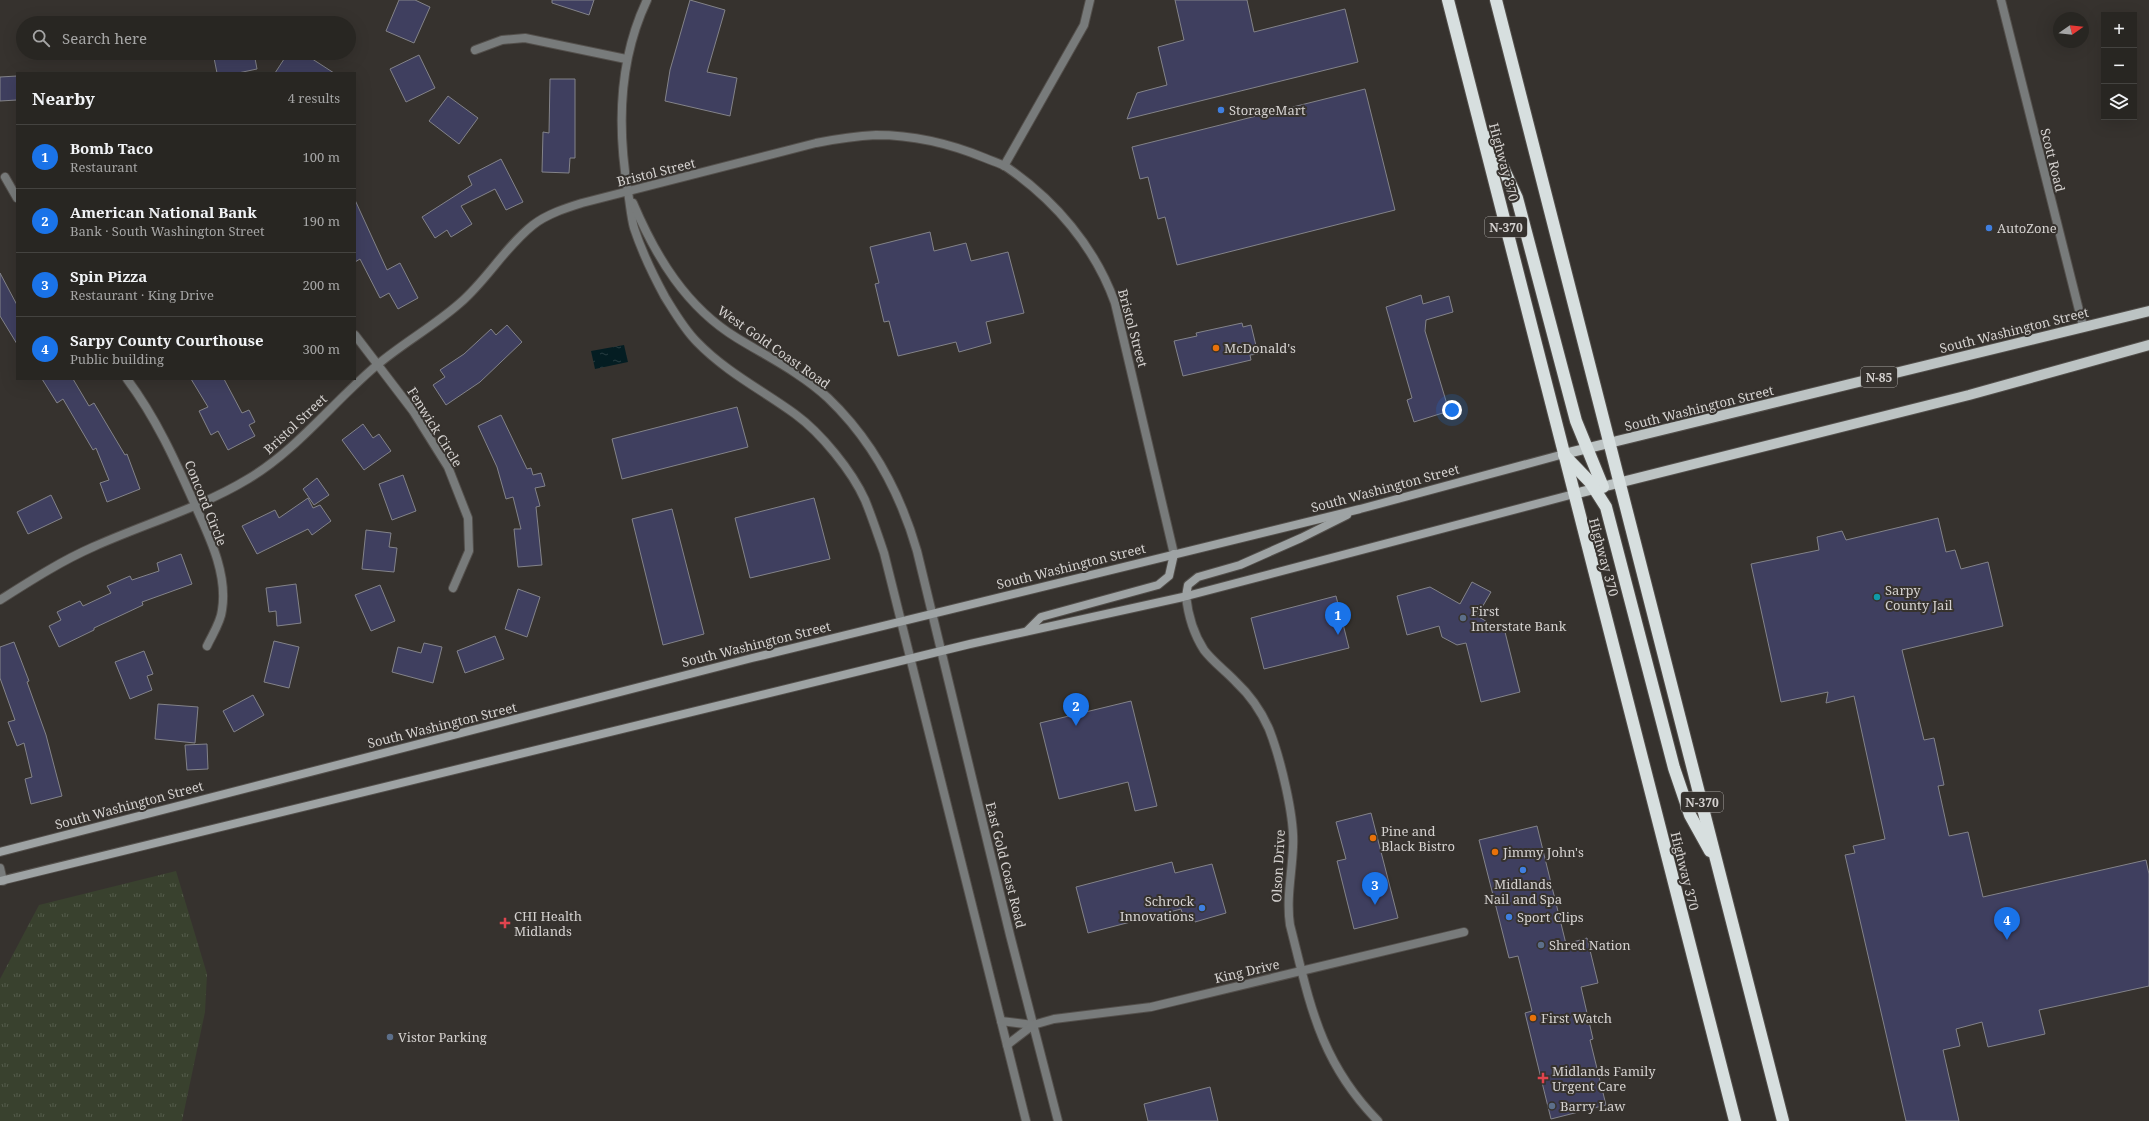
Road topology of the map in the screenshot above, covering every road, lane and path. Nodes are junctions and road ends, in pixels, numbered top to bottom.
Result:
1 (647, 0) edge
2 (1090, 0) edge
3 (1448, 0) edge
4 (1496, 0) edge
5 (2001, 0) edge
6 (476, 50) dead end
7 (626, 59) junction
8 (1475, 107) junction
9 (1004, 166) junction
10 (5, 177) dead end
11 (628, 192) junction
12 (16, 196) edge
13 (2149, 310) edge
14 (2082, 326) junction
15 (356, 336) edge
16 (2149, 345) edge
17 (378, 364) junction
18 (128, 380) edge
19 (1609, 444) junction
20 (1587, 449) junction
21 (1564, 454) junction
22 (1620, 483) junction
23 (1599, 488) junction
24 (1574, 494) junction
25 (195, 505) junction
26 (1360, 509) junction
27 (1174, 554) junction
28 (453, 588) dead end
29 (1186, 596) junction
30 (0, 600) edge
31 (932, 614) junction
32 (901, 621) junction
33 (1026, 631) junction
34 (207, 646) dead end
35 (941, 651) junction
36 (910, 659) junction
37 (0, 852) edge
38 (1718, 867) junction
39 (0, 868) edge
40 (1, 881) edge
41 (1464, 932) dead end
42 (1302, 971) junction
43 (1001, 1021) junction
44 (1033, 1025) junction
45 (1007, 1045) junction
46 (1026, 1121) edge
47 (1058, 1121) edge
48 (1378, 1121) edge
49 (1735, 1121) edge
50 (1783, 1121) edge

1 - 7 street, West Gold Coast Road
2 - 9 street
3 - 8 highway, Highway 370 / N-370
4 - 19 highway, N-370
5 - 14 street, Scott Road
6 - 7 street
7 - 11 street, West Gold Coast Road
8 - 20 highway
8 - 21 highway, Highway 370 / N-370
9 - 11 street, Bristol Street
9 - 27 street, Bristol Street
10 - 12 street
11 - 17 street, Bristol Street
11 - 31 street, West Gold Coast Road
11 - 32 street, West Gold Coast Road
13 - 14 main road, South Washington Street / N-85
14 - 19 main road, South Washington Street / N-85
15 - 17 street, Fenwick Circle
16 - 22 main road
17 - 25 street, Bristol Street
17 - 28 street, Fenwick Circle
18 - 25 street, Concord Circle
19 - 20 main road, South Washington Street / N-85
19 - 22 highway, N-370
20 - 21 main road, South Washington Street / N-85
20 - 23 highway
21 - 23 highway
21 - 24 highway, Highway 370 / N-370
21 - 26 main road, South Washington Street
22 - 23 main road
22 - 38 highway, N-370
23 - 24 main road
23 - 38 highway
24 - 29 main road
24 - 49 highway, Highway 370 / N-370
25 - 30 street, Bristol Street
25 - 34 street, Concord Circle
26 - 27 main road, South Washington Street
26 - 29 main road
27 - 31 main road, South Washington Street
27 - 33 main road
29 - 33 main road
29 - 42 street, Olson Drive
31 - 32 main road, South Washington Street
31 - 35 street, East Gold Coast Road
32 - 36 street
32 - 37 main road, South Washington Street
33 - 35 main road
35 - 36 main road
35 - 44 street, East Gold Coast Road
36 - 40 main road
36 - 43 street
38 - 50 highway, N-370
39 - 40 street
41 - 42 street, King Drive
42 - 44 street, King Drive
42 - 48 street, Olson Drive
43 - 44 street, King Drive
43 - 45 street
44 - 45 street, King Drive
44 - 47 street, East Gold Coast Road
45 - 46 street

